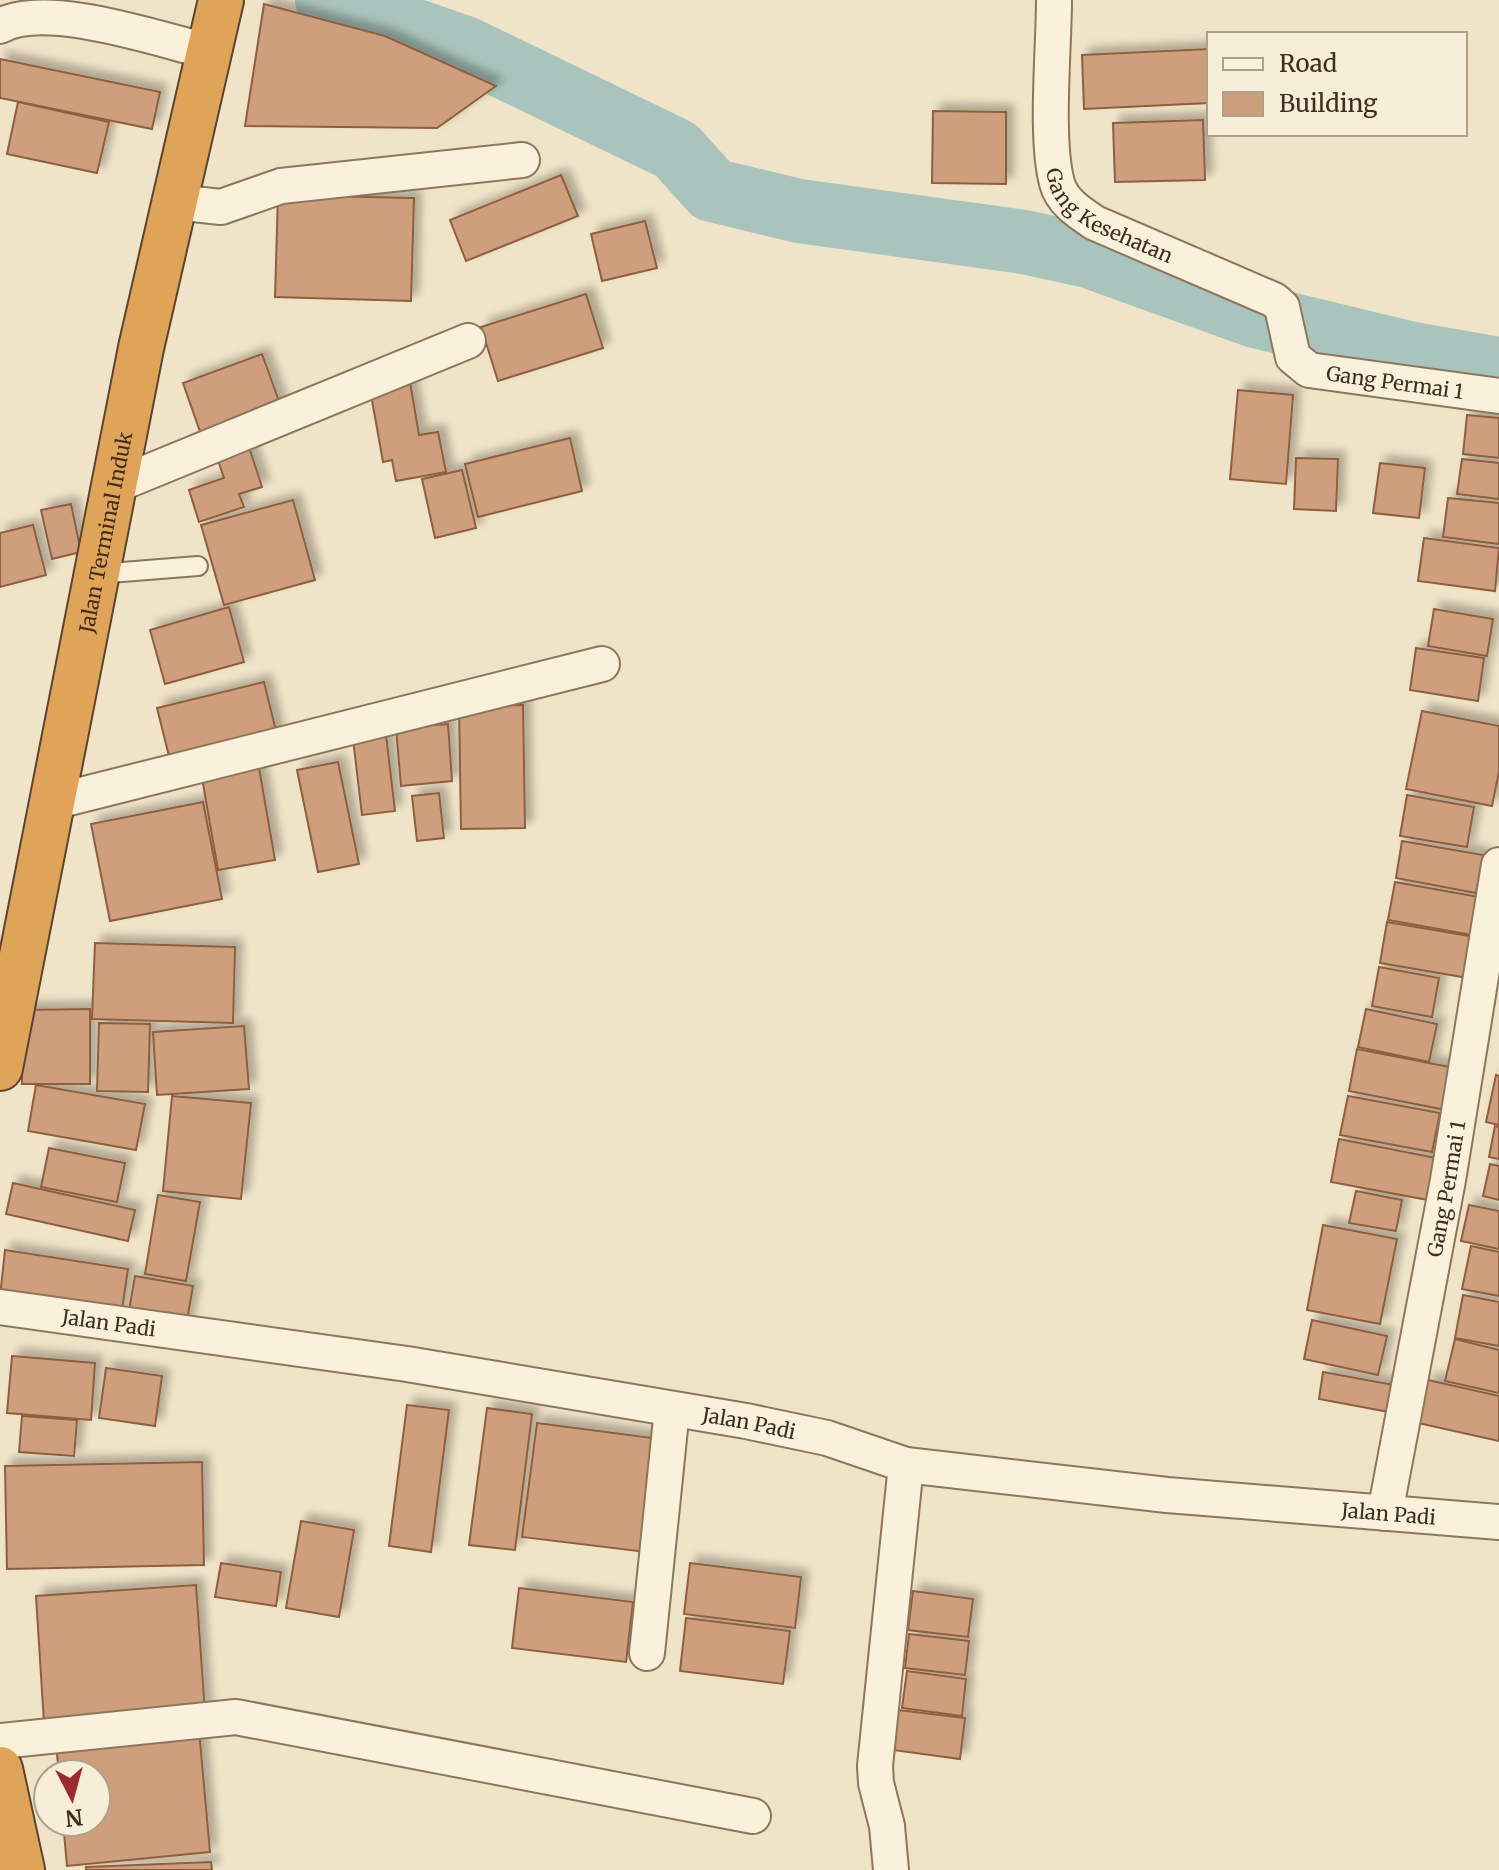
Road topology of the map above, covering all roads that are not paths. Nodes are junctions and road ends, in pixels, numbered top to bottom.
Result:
1 (1054, 0) edge
2 (0, 26) edge
3 (215, 31) edge
4 (522, 160) dead end
5 (175, 202) junction
6 (468, 341) dead end
7 (1293, 357) joint
8 (1499, 396) edge
9 (114, 486) junction
10 (198, 566) dead end
11 (97, 574) junction
12 (602, 664) dead end
13 (53, 802) junction
14 (1499, 865) edge
15 (0, 1068) edge
16 (0, 1307) edge
17 (672, 1409) junction
18 (906, 1465) junction
19 (1385, 1513) junction
20 (1499, 1522) edge
21 (647, 1653) dead end
22 (0, 1741) edge
23 (0, 1769) edge
24 (753, 1816) dead end
25 (22, 1870) edge
26 (891, 1870) edge

1 - 7 street, Gang Kesehatan
2 - 3 street
3 - 5 highway, Jalan Terminal Induk
4 - 5 street
5 - 9 highway, Jalan Terminal Induk
6 - 9 street
7 - 8 street, Gang Permai 1
9 - 11 highway, Jalan Terminal Induk
10 - 11 lane
11 - 13 highway, Jalan Terminal Induk
12 - 13 street
13 - 15 highway, Jalan Terminal Induk
14 - 19 street, Gang Permai 1
16 - 17 street, Jalan Padi
17 - 18 street, Jalan Padi
17 - 21 street
18 - 19 street, Jalan Padi
18 - 26 street
19 - 20 street, Jalan Padi
22 - 24 street
23 - 25 highway

